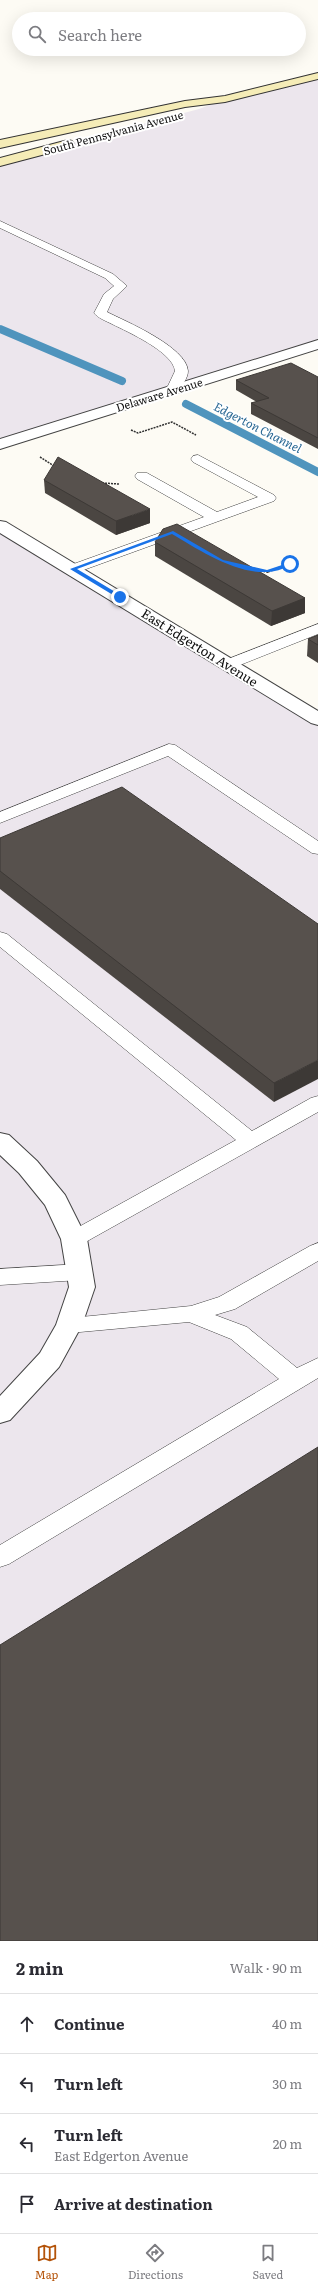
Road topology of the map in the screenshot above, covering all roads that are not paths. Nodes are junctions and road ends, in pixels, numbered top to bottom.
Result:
1 (318, 76) edge
2 (224, 99) junction
3 (111, 132) dead end
4 (80, 141) dead end
5 (0, 144) edge
6 (0, 162) edge
7 (0, 224) edge
8 (314, 349) edge
9 (172, 390) junction
10 (0, 444) edge
11 (198, 459) dead end
12 (142, 476) dead end
13 (215, 517) junction
14 (0, 526) edge
15 (73, 569) junction
16 (318, 630) edge
17 (229, 664) junction
18 (318, 719) edge
19 (0, 818) edge
20 (318, 850) edge
21 (0, 938) edge
22 (318, 1103) edge
23 (0, 1141) edge
24 (251, 1141) junction
25 (74, 1239) junction
26 (318, 1252) edge
27 (80, 1272) junction
28 (0, 1277) edge
29 (191, 1314) junction
30 (69, 1325) junction
31 (318, 1366) edge
32 (296, 1380) junction
33 (0, 1413) edge
34 (0, 1557) edge

1 - 2 main road, South Pennsylvania Avenue
2 - 3 main road, South Pennsylvania Avenue
2 - 5 main road, South Pennsylvania Avenue
4 - 6 main road, South Pennsylvania Avenue
7 - 9 lane
8 - 9 street, Delaware Avenue
9 - 10 street, Delaware Avenue
11 - 13 lane
12 - 13 lane
13 - 15 lane
14 - 15 street, East Edgerton Avenue
15 - 17 street, East Edgerton Avenue
16 - 17 lane
17 - 18 street, East Edgerton Avenue
19 - 20 lane
21 - 24 lane
22 - 24 lane
23 - 25 street
24 - 25 lane
25 - 27 street
26 - 29 lane
27 - 28 lane
27 - 30 street
29 - 30 lane
29 - 32 lane
30 - 33 street
31 - 32 lane
32 - 34 lane

